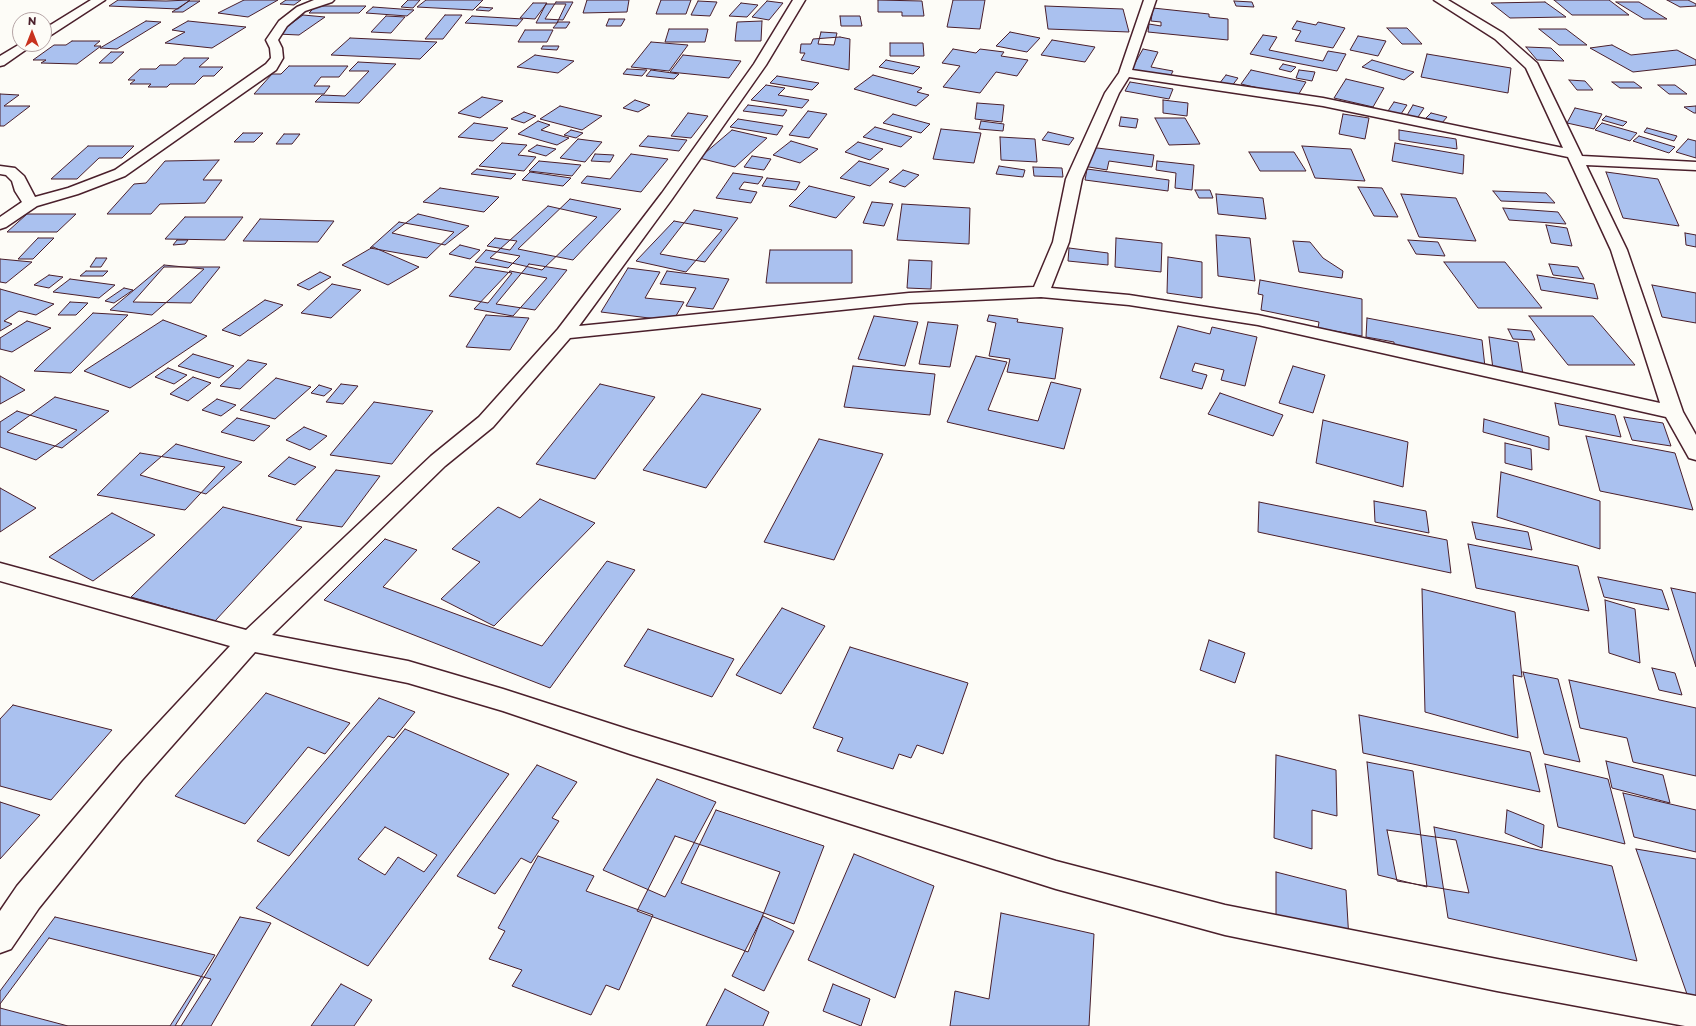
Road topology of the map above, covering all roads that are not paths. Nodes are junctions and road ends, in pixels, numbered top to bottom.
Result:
1 (99, 0) edge
2 (328, 0) edge
3 (799, 0) edge
4 (1150, 0) edge
5 (1440, 0) edge
6 (52, 29) edge
7 (16, 52) edge
8 (0, 62) edge
9 (1125, 73) junction
10 (1575, 157) junction
11 (1696, 166) edge
12 (0, 170) edge
13 (31, 203) junction
14 (0, 224) edge
15 (1041, 292) junction
16 (564, 333) junction
17 (1673, 412) junction
18 (1696, 452) edge
19 (0, 572) edge
20 (250, 641) junction
21 (0, 938) edge
22 (1696, 1012) edge

1 - 6 street
2 - 13 street
3 - 16 street
4 - 9 street
5 - 10 street
7 - 8 street
9 - 10 street
9 - 15 street
10 - 11 street
10 - 17 street
12 - 13 street
13 - 14 street
15 - 16 street
15 - 17 street
16 - 20 street
17 - 18 street
19 - 20 street
20 - 21 street
20 - 22 street

